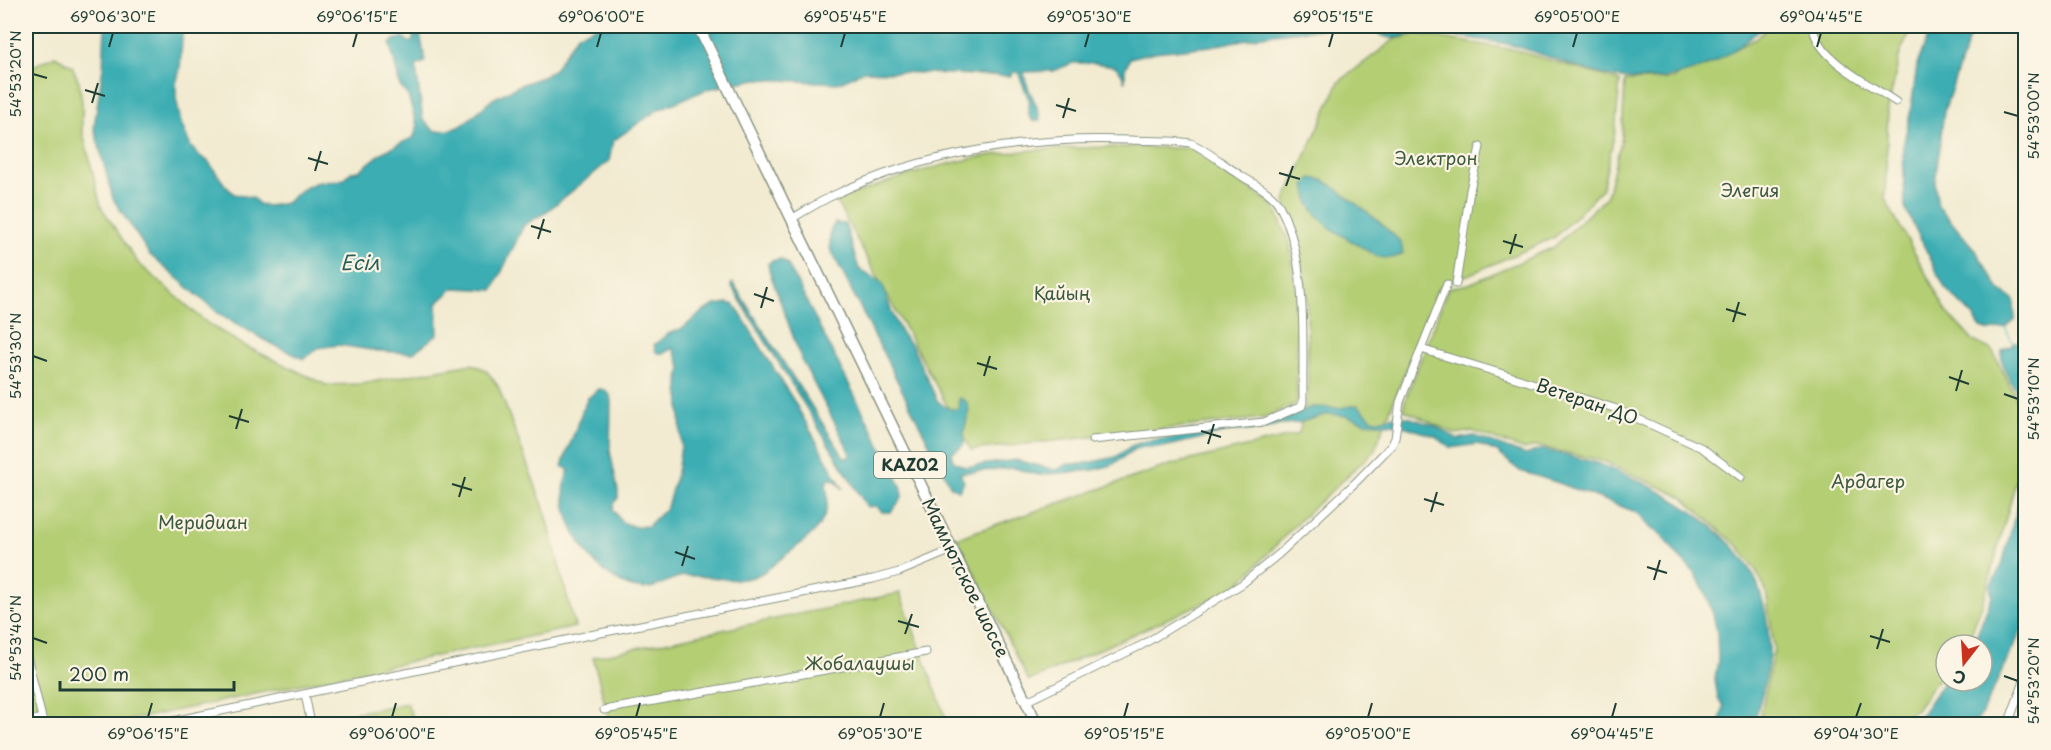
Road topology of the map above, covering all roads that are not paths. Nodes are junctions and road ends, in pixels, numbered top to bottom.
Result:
1 (698, 26) edge
2 (1813, 26) edge
3 (1896, 102) dead end
4 (1480, 147) dead end
5 (790, 219) junction
6 (1447, 284) dead end
7 (1456, 284) dead end
8 (1421, 349) junction
9 (1092, 440) dead end
10 (1741, 477) dead end
11 (952, 550) junction
12 (26, 652) edge
13 (926, 652) dead end
14 (2025, 676) edge
15 (305, 694) junction
16 (1025, 702) junction
17 (604, 710) dead end
18 (26, 722) edge
19 (159, 724) edge
20 (311, 724) edge
21 (1036, 724) edge
22 (2008, 724) edge

1 - 5 highway, Мамлютское шоссе / KAZ02
2 - 3 street
4 - 7 street
5 - 9 street
5 - 11 highway, Мамлютское шоссе / KAZ02
6 - 8 street
8 - 10 street, Ветеран ДО
8 - 16 street
11 - 15 street
11 - 16 highway, Мамлютское шоссе / KAZ02
12 - 18 street
13 - 17 street
14 - 22 street
15 - 19 street
15 - 20 street
16 - 21 highway, Мамлютское шоссе / KAZ02

